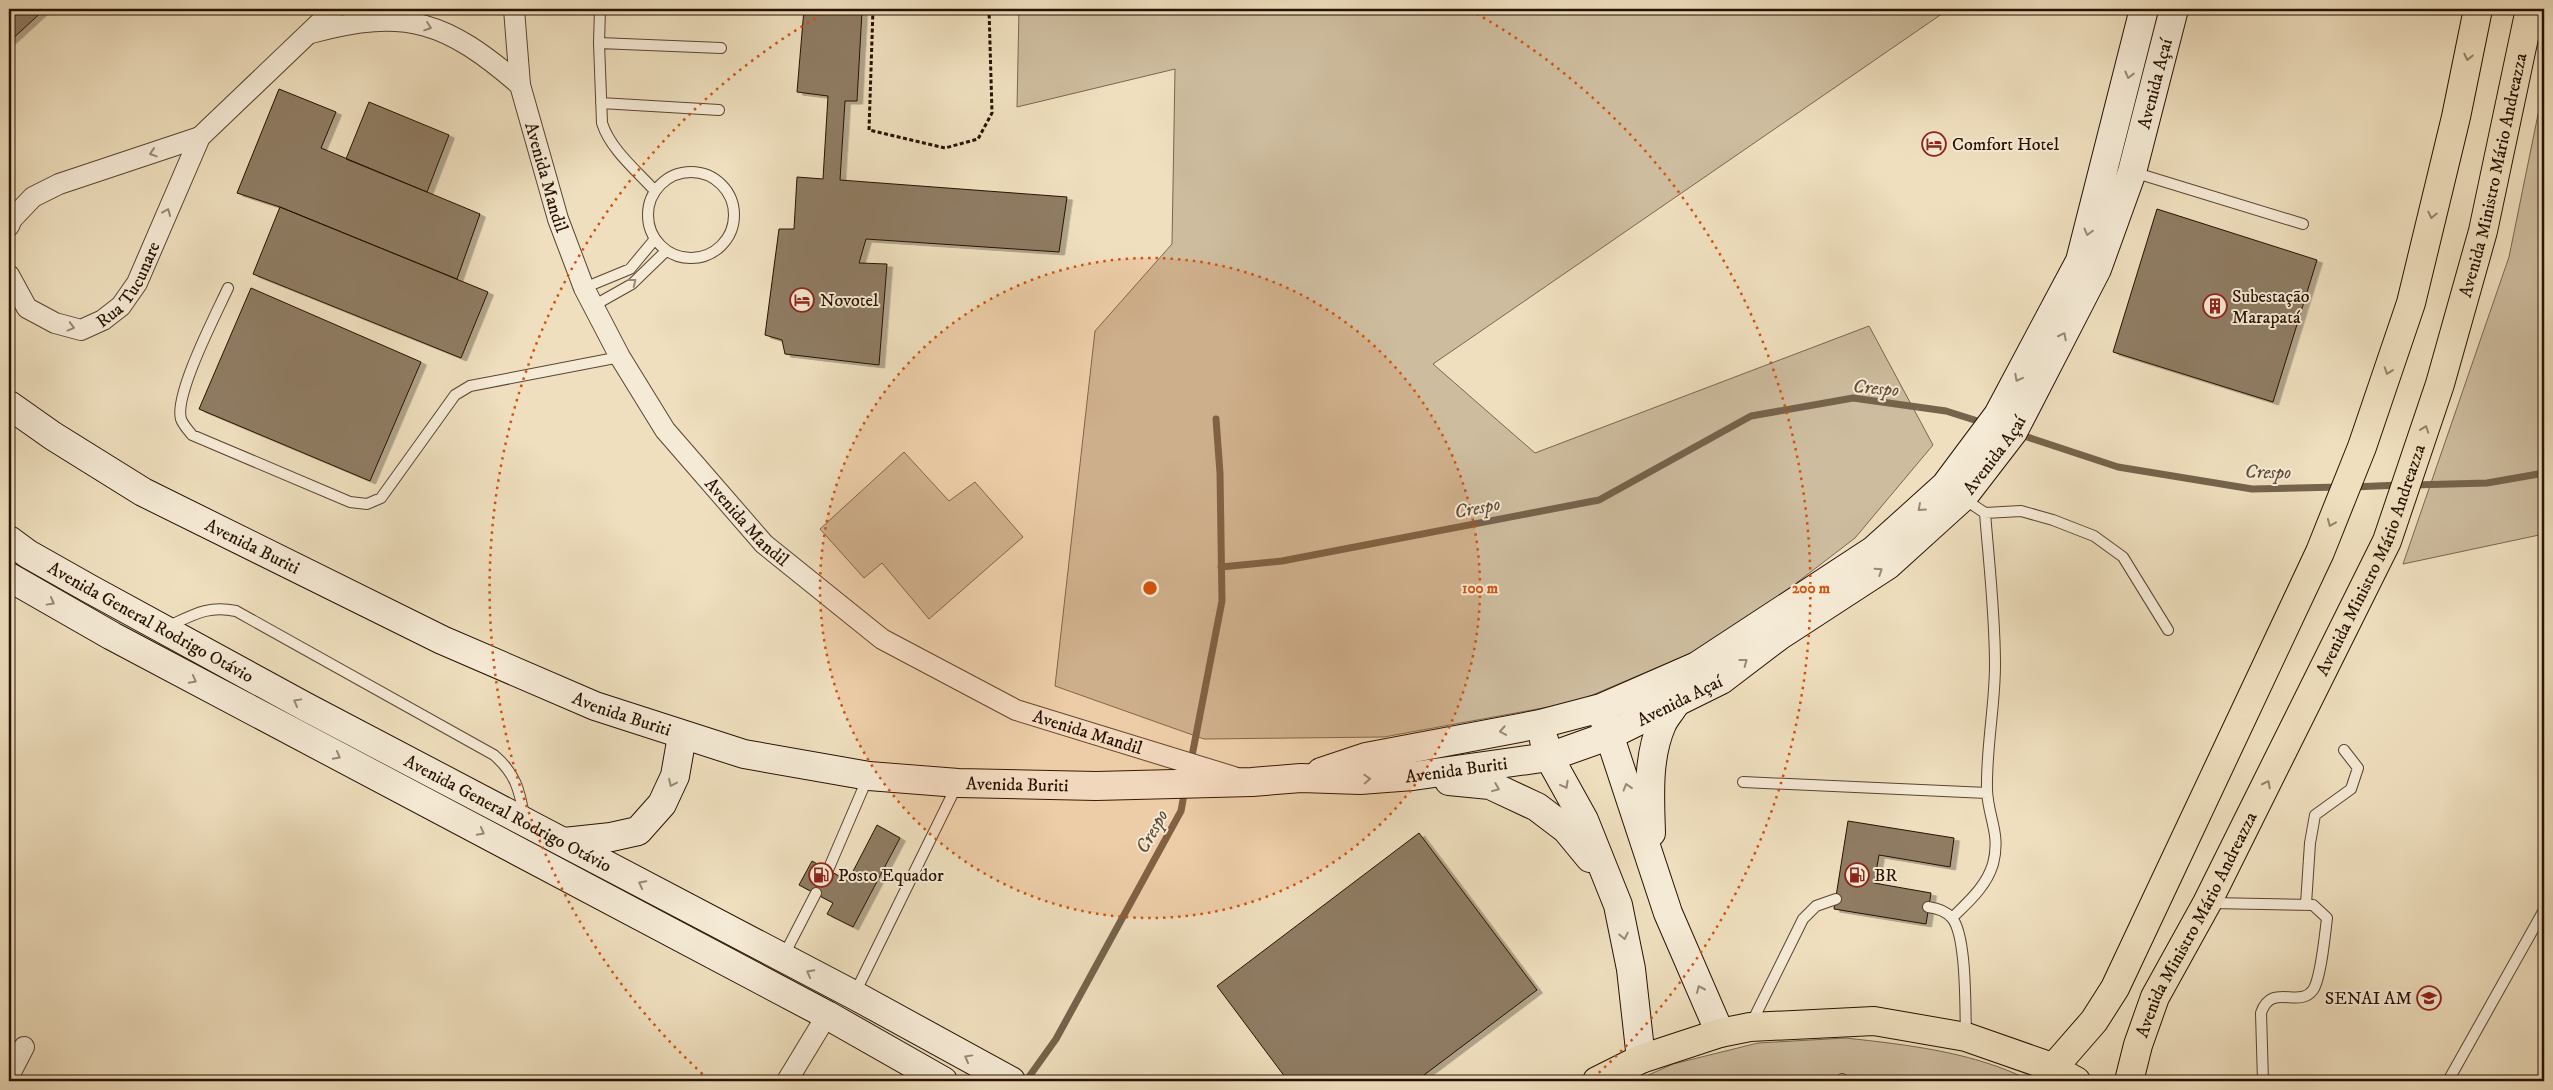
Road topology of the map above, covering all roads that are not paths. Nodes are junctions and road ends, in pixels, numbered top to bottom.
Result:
1 (514, 9) edge
2 (600, 9) edge
3 (2174, 9) edge
4 (2478, 9) edge
5 (2530, 11) edge
6 (339, 13) edge
7 (2141, 15) edge
8 (598, 43) junction
9 (721, 48) dead end
10 (520, 85) junction
11 (601, 103) junction
12 (719, 110) dead end
13 (200, 137) junction
14 (2132, 172) junction
15 (655, 191) junction
16 (2303, 224) dead end
17 (9, 226) edge
18 (654, 239) junction
19 (666, 251) junction
20 (9, 275) edge
21 (228, 288) dead end
22 (584, 288) junction
23 (593, 306) junction
24 (620, 357) junction
25 (9, 405) edge
26 (1954, 492) junction
27 (1985, 513) junction
28 (9, 540) edge
29 (9, 577) edge
30 (164, 629) junction
31 (2168, 630) dead end
32 (1675, 704) junction
33 (1601, 708) junction
34 (1540, 724) junction
35 (682, 736) junction
36 (1608, 736) junction
37 (2344, 750) dead end
38 (1549, 757) junction
39 (869, 776) junction
40 (1413, 776) junction
41 (1301, 778) junction
42 (1252, 782) junction
43 (1743, 782) dead end
44 (958, 783) junction
45 (1987, 792) junction
46 (524, 821) junction
47 (564, 842) junction
48 (1652, 865) junction
49 (828, 870) dead end
50 (1609, 881) junction
51 (816, 894) dead end
52 (1836, 899) dead end
53 (2207, 903) junction
54 (2306, 904) junction
55 (1928, 907) dead end
56 (2544, 910) edge
57 (1952, 918) junction
58 (782, 958) junction
59 (854, 996) junction
60 (827, 1015) junction
61 (1750, 1028) junction
62 (1720, 1033) junction
63 (1966, 1036) junction
64 (24, 1047) dead end
65 (1641, 1059) junction
66 (2064, 1075) edge
67 (9, 1076) edge
68 (787, 1081) edge
69 (943, 1081) edge
70 (1011, 1081) edge
71 (1598, 1081) edge
72 (2129, 1081) edge
73 (2263, 1081) edge
74 (2448, 1081) edge

1 - 10 street, Avenida Mandil
2 - 8 lane
3 - 14 main road, Avenida Açaí
4 -> 66 main road
53 -> 5 main road, Avenida Ministro Mário Andreazza
6 -> 10 street, Rua Tucunare
6 - 13 street, Rua Tucunare
7 -> 26 main road, Avenida Açaí
8 - 9 lane
8 - 11 lane
10 - 22 street, Avenida Mandil
11 - 12 lane
11 - 15 lane
13 -> 17 street, Rua Tucunare
20 -> 13 street, Rua Tucunare
14 - 16 lane
26 -> 14 main road, Avenida Açaí
15 - 18 lane
15 - 19 lane
18 - 19 lane
18 - 22 lane
23 -> 19 lane
21 - 24 lane
22 - 23 street, Avenida Mandil
23 - 24 street, Avenida Mandil
24 - 42 street, Avenida Mandil
25 - 35 main road, Avenida Buriti
26 - 27 lane
32 -> 26 main road, Avenida Açaí
26 -> 33 main road, Avenida Açaí
27 - 31 lane
27 - 45 lane
28 - 30 main road, Avenida General Rodrigo Otávio
29 -> 60 main road, Avenida General Rodrigo Otávio
46 -> 30 main road, Avenida General Rodrigo Otávio
30 - 46 lane
32 - 36 main road, Avenida Açaí
32 - 48 main road
33 - 34 main road, Avenida Buriti
33 - 36 main road
34 - 38 main road
34 -> 41 main road, Avenida Buriti
35 - 39 main road, Avenida Buriti
35 -> 47 main road
36 - 38 main road, Avenida Buriti
48 -> 36 main road
37 - 54 lane
38 - 40 main road, Avenida Buriti
38 -> 50 main road
39 - 44 main road, Avenida Buriti
39 - 49 lane
41 -> 40 main road, Avenida Buriti
40 -> 50 main road
41 - 42 main road, Avenida Buriti
42 - 44 main road, Avenida Buriti
43 - 45 lane
44 - 59 lane
45 - 57 lane
46 - 47 main road, Avenida General Rodrigo Otávio
58 -> 47 main road, Avenida General Rodrigo Otávio
62 -> 48 main road
50 -> 65 main road
51 - 58 lane
52 - 61 lane
53 - 54 lane
53 - 72 main road, Avenida Ministro Mário Andreazza
54 - 73 lane
55 - 57 lane
56 - 74 lane
57 - 63 lane
59 -> 58 main road, Avenida General Rodrigo Otávio
70 -> 59 main road, Avenida General Rodrigo Otávio
60 - 68 street
60 - 69 main road, Avenida General Rodrigo Otávio
61 - 62 main road
61 - 63 main road
62 - 65 main road
63 - 66 main road
64 - 67 street
65 - 71 main road

